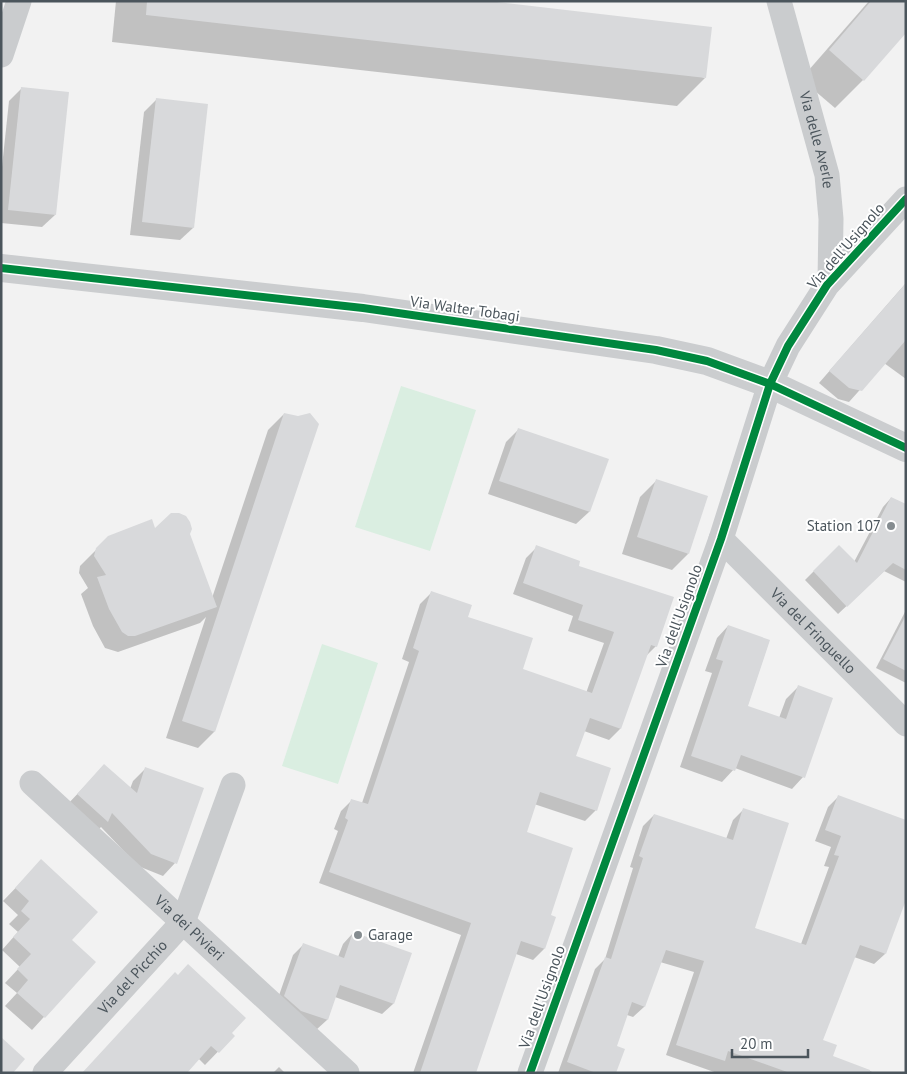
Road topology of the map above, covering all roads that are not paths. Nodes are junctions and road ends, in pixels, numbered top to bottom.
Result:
1 (19, 1) edge
2 (779, 1) edge
3 (1, 55) edge
4 (906, 199) edge
5 (1, 268) edge
6 (830, 281) junction
7 (770, 384) junction
8 (906, 448) edge
9 (721, 539) junction
10 (906, 724) edge
11 (32, 782) dead end
12 (233, 785) dead end
13 (183, 922) junction
14 (45, 1073) edge
15 (347, 1073) edge
16 (530, 1073) edge

1 - 3 street
2 - 6 street, Via delle Averle
4 - 6 street, Via dell'Usignolo
5 - 7 street, Via Walter Tobagi
6 - 7 street, Via dell'Usignolo
7 - 8 street, Via Walter Tobagi
7 - 9 street, Via dell'Usignolo
9 - 10 street, Via del Fringuello
9 - 16 street, Via dell'Usignolo
11 - 13 street, Via dei Pivieri
12 - 13 street, Via del Picchio
13 - 14 street, Via del Picchio
13 - 15 street, Via dei Pivieri

